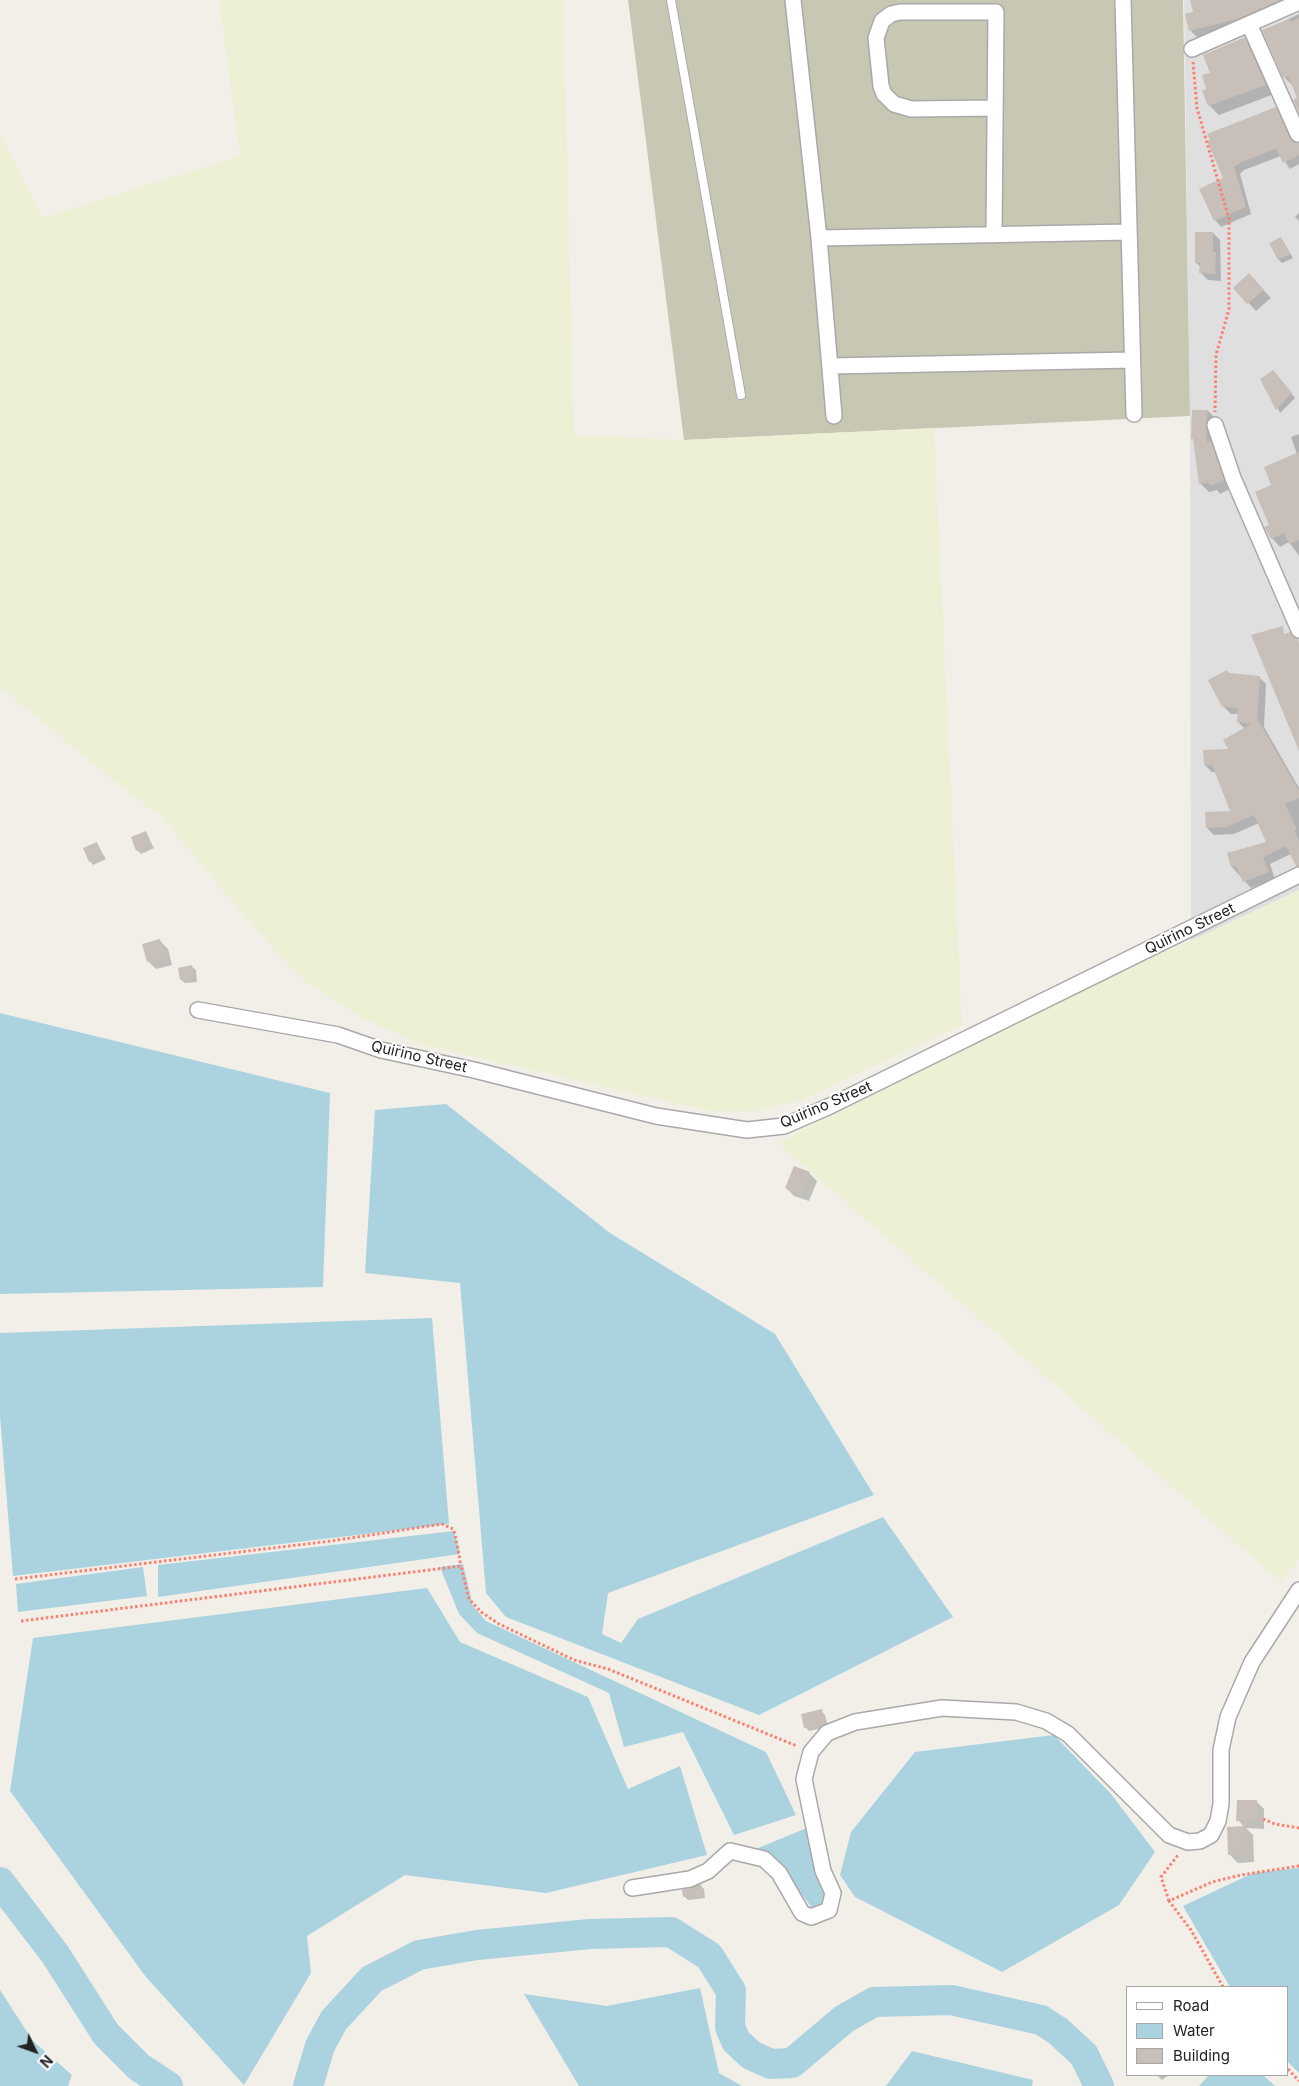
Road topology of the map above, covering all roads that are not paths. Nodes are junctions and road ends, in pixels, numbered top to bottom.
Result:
1 (671, 0) edge
2 (793, 0) edge
3 (1123, 0) edge
4 (1299, 2) edge
5 (954, 6) edge
6 (1248, 24) junction
7 (1192, 49) road end
8 (995, 108) junction
9 (1298, 134) edge
10 (1129, 232) junction
11 (994, 235) junction
12 (819, 238) junction
13 (1132, 360) junction
14 (830, 366) junction
15 (741, 395) dead end
16 (1134, 414) dead end
17 (834, 416) dead end
18 (1215, 425) road end
19 (1299, 630) edge
20 (1299, 875) edge
21 (198, 1010) dead end
22 (1299, 1590) edge
23 (632, 1888) dead end

1 - 15 lane
2 - 12 street
3 - 10 street
4 - 6 street
5 - 8 street
5 - 8 street
6 - 7 street
6 - 9 street
8 - 11 street
10 - 11 street
10 - 13 street
11 - 12 street
12 - 14 street
13 - 14 street
13 - 16 street
14 - 17 street
18 - 19 street
20 - 21 street, Quirino Street
22 - 23 street

